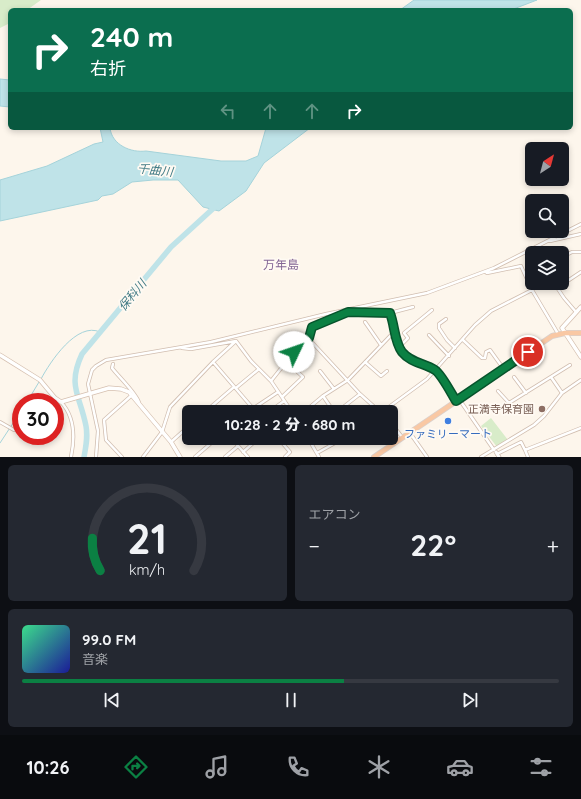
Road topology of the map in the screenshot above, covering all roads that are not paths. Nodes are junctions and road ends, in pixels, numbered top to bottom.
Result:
1 (581, 224) edge
2 (581, 234) edge
3 (544, 243) junction
4 (581, 252) edge
5 (569, 254) edge
6 (486, 272) junction
7 (581, 272) edge
8 (525, 274) edge
9 (569, 280) edge
10 (528, 290) edge
11 (533, 290) edge
12 (559, 290) edge
13 (413, 307) dead end
14 (581, 307) edge
15 (432, 310) dead end
16 (348, 311) junction
17 (576, 312) junction
18 (390, 313) junction
19 (446, 319) dead end
20 (365, 322) dead end
21 (562, 328) junction
22 (394, 332) junction
23 (557, 332) junction
24 (565, 333) junction
25 (581, 333) edge
26 (429, 335) dead end
27 (552, 336) junction
28 (309, 338) junction
29 (463, 340) junction
30 (236, 341) junction
31 (286, 342) dead end
32 (381, 345) junction
33 (400, 346) junction
34 (182, 348) junction
35 (456, 348) junction
36 (0, 355) edge
37 (449, 356) junction
38 (581, 357) edge
39 (288, 361) junction
40 (213, 362) junction
41 (365, 362) junction
42 (113, 364) dead end
43 (570, 365) dead end
44 (503, 368) junction
45 (259, 369) junction
46 (435, 370) junction
47 (320, 371) dead end
48 (387, 371) dead end
49 (514, 377) dead end
50 (551, 377) junction
51 (348, 380) junction
52 (581, 380) edge
53 (271, 381) junction
54 (235, 388) junction
55 (334, 390) junction
56 (498, 391) dead end
57 (90, 392) junction
58 (278, 392) junction
59 (526, 392) junction
60 (51, 393) edge
61 (562, 393) junction
62 (360, 394) junction
63 (132, 395) junction
64 (323, 396) junction
65 (282, 397) junction
66 (458, 400) junction
67 (284, 401) junction
68 (64, 402) edge
69 (140, 403) junction
70 (64, 404) edge
71 (214, 405) edge
72 (250, 405) edge
73 (258, 405) edge
74 (279, 405) edge
75 (287, 405) edge
76 (312, 405) edge
77 (330, 405) edge
78 (345, 405) edge
79 (373, 405) edge
80 (391, 405) edge
81 (1, 422) edge
82 (581, 428) edge
83 (12, 429) edge
84 (162, 432) junction
85 (182, 432) edge
86 (398, 432) edge
87 (410, 433) junction
88 (403, 438) junction
89 (170, 442) junction
90 (209, 445) edge
91 (251, 445) edge
92 (284, 445) edge
93 (312, 445) edge
94 (331, 445) edge
95 (238, 446) joint
96 (525, 450) junction
97 (243, 452) junction
98 (317, 453) junction
99 (496, 453) edge
100 (70, 457) edge
101 (96, 457) edge
102 (122, 457) edge
103 (143, 457) edge
104 (180, 457) edge
105 (195, 457) edge
106 (225, 457) edge
107 (248, 457) edge
108 (285, 457) edge
109 (319, 457) edge
110 (374, 457) edge
111 (427, 457) edge
112 (481, 457) edge
113 (528, 457) edge

1 - 3 street
2 - 3 street
3 - 6 street
4 - 5 street
6 - 8 street
6 - 16 street
7 - 9 street
10 - 29 street
11 - 23 street
12 - 17 street
13 - 18 street
14 - 17 main road
15 - 33 street
16 - 18 street
16 - 28 street
16 - 34 street
17 - 21 main road
18 - 22 street
19 - 35 street
20 - 32 street
21 - 23 street
21 - 24 main road
22 - 32 street
22 - 33 street
23 - 27 street
24 - 25 highway
24 - 27 highway
24 - 38 main road
26 - 37 street
27 - 44 highway
28 - 39 street
28 - 51 street
29 - 35 street
29 - 44 street
30 - 34 street
30 - 40 street
30 - 45 street
31 - 39 street
32 - 41 street
33 - 46 street
34 - 57 street
35 - 37 street
36 - 60 main road
37 - 46 street
39 - 53 street
39 - 65 street
40 - 54 street
40 - 84 street
41 - 48 street
41 - 51 street
42 - 69 street
43 - 50 street
44 - 66 highway
45 - 53 street
45 - 54 street
46 - 66 street
46 - 80 street
47 - 55 street
49 - 59 street
50 - 59 street
50 - 61 street
51 - 55 street
51 - 62 street
52 - 61 street
53 - 58 street
54 - 71 street
54 - 72 street
55 - 64 street
56 - 59 street
57 - 63 main road
57 - 68 main road
57 - 101 street
58 - 65 street
58 - 73 street
61 - 99 street
62 - 78 street
62 - 79 street
63 - 69 main road
63 - 102 street
64 - 76 street
64 - 77 street
65 - 67 street
66 - 87 highway
66 - 99 street
67 - 74 street
67 - 75 street
69 - 84 main road
70 - 100 street
81 - 83 street
82 - 96 street
84 - 89 main road
84 - 103 street
85 - 89 street
86 - 88 street
87 - 88 highway
87 - 111 street
88 - 110 highway
89 - 104 main road
90 - 105 street
91 - 97 street
92 - 108 street
93 - 98 street
94 - 98 street
95 - 97 street
95 - 106 street
96 - 99 street
96 - 113 street
97 - 107 street
98 - 109 street
99 - 112 street

